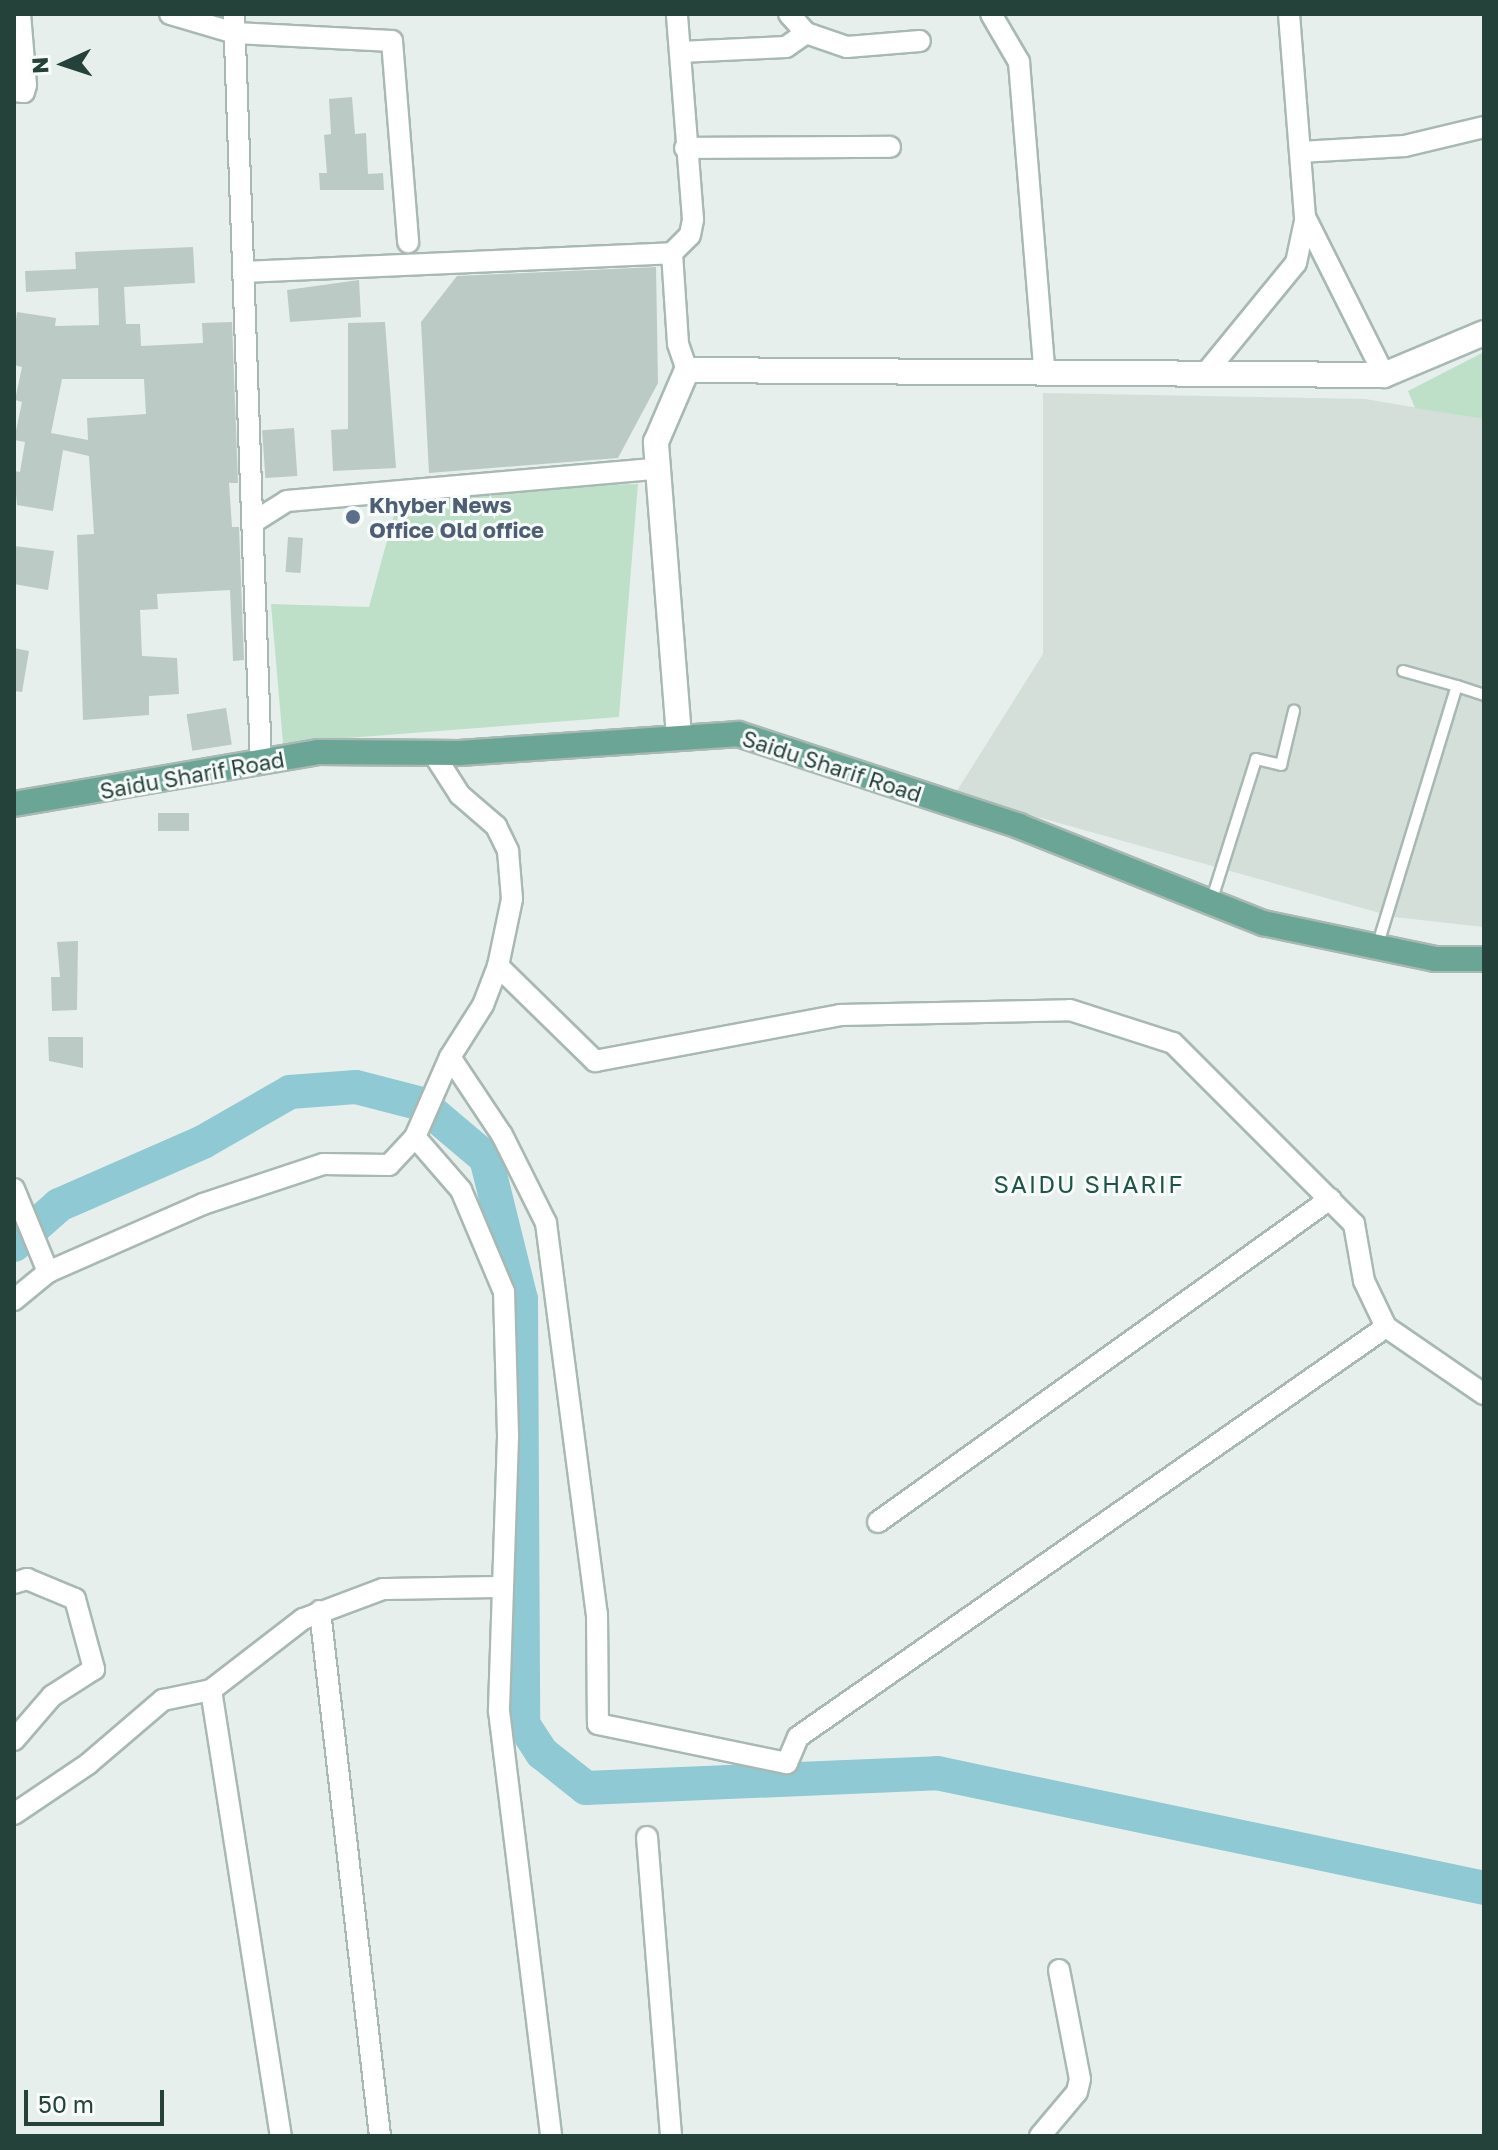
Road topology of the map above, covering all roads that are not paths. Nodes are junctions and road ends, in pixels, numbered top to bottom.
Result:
1 (20, 14) edge
2 (170, 14) edge
3 (677, 14) edge
4 (789, 14) edge
5 (991, 14) edge
6 (1289, 14) edge
7 (234, 23) edge
8 (806, 33) junction
9 (920, 41) dead end
10 (680, 52) junction
11 (14, 91) edge
12 (1484, 127) edge
13 (890, 147) dead end
14 (685, 148) junction
15 (1300, 152) junction
16 (1305, 217) junction
17 (408, 242) dead end
18 (672, 253) junction
19 (243, 272) junction
20 (1484, 333) edge
21 (1044, 368) junction
22 (687, 370) junction
23 (1205, 374) junction
24 (1384, 375) junction
25 (656, 469) junction
26 (252, 523) junction
27 (1403, 671) dead end
28 (1457, 686) junction
29 (1484, 695) edge
30 (1294, 711) dead end
31 (679, 736) junction
32 (433, 753) junction
33 (261, 763) junction
34 (14, 804) edge
35 (1211, 902) junction
36 (1377, 947) junction
37 (1484, 959) edge
38 (498, 966) junction
39 (450, 1057) junction
40 (416, 1137) junction
41 (14, 1189) edge
42 (1330, 1199) junction
43 (47, 1271) junction
44 (14, 1300) edge
45 (1386, 1327) junction
46 (1484, 1394) edge
47 (878, 1522) dead end
48 (14, 1583) edge
49 (500, 1587) junction
50 (320, 1611) junction
51 (211, 1690) junction
52 (14, 1740) edge
53 (14, 1814) edge
54 (647, 1837) dead end
55 (1059, 1970) dead end
56 (281, 2136) edge
57 (380, 2136) edge
58 (551, 2136) edge
59 (671, 2136) edge
60 (1040, 2136) edge

1 - 11 street
2 - 7 street
3 - 10 street
4 - 8 street
5 - 21 street
6 - 15 street
7 - 17 street
7 - 19 street
8 - 9 street
8 - 10 street
10 - 14 street
12 - 15 street
13 - 14 street
14 - 18 street
15 - 16 street
16 - 23 street
16 - 24 street
18 - 19 street
18 - 22 street
19 - 26 street
20 - 24 street
21 - 22 street
21 - 23 street
22 - 25 street
23 - 24 street
25 - 26 street
25 - 31 street
26 - 33 street
27 - 28 lane
28 - 29 lane
28 - 36 lane
30 - 35 lane
31 - 32 main road, Saidu Sharif Road
31 - 35 main road, Saidu Sharif Road
32 - 33 main road, Saidu Sharif Road
32 - 38 street
33 - 34 main road, Saidu Sharif Road
35 - 36 main road, Saidu Sharif Road
36 - 37 main road, Saidu Sharif Road
38 - 39 street
38 - 42 street
39 - 40 street
39 - 45 street
40 - 43 street
40 - 49 street
41 - 43 street
42 - 45 street
42 - 47 street
43 - 44 street
45 - 46 street
48 - 52 street
49 - 50 street
49 - 58 street
50 - 51 street
50 - 57 street
51 - 53 street
51 - 56 street
54 - 59 street
55 - 60 street

